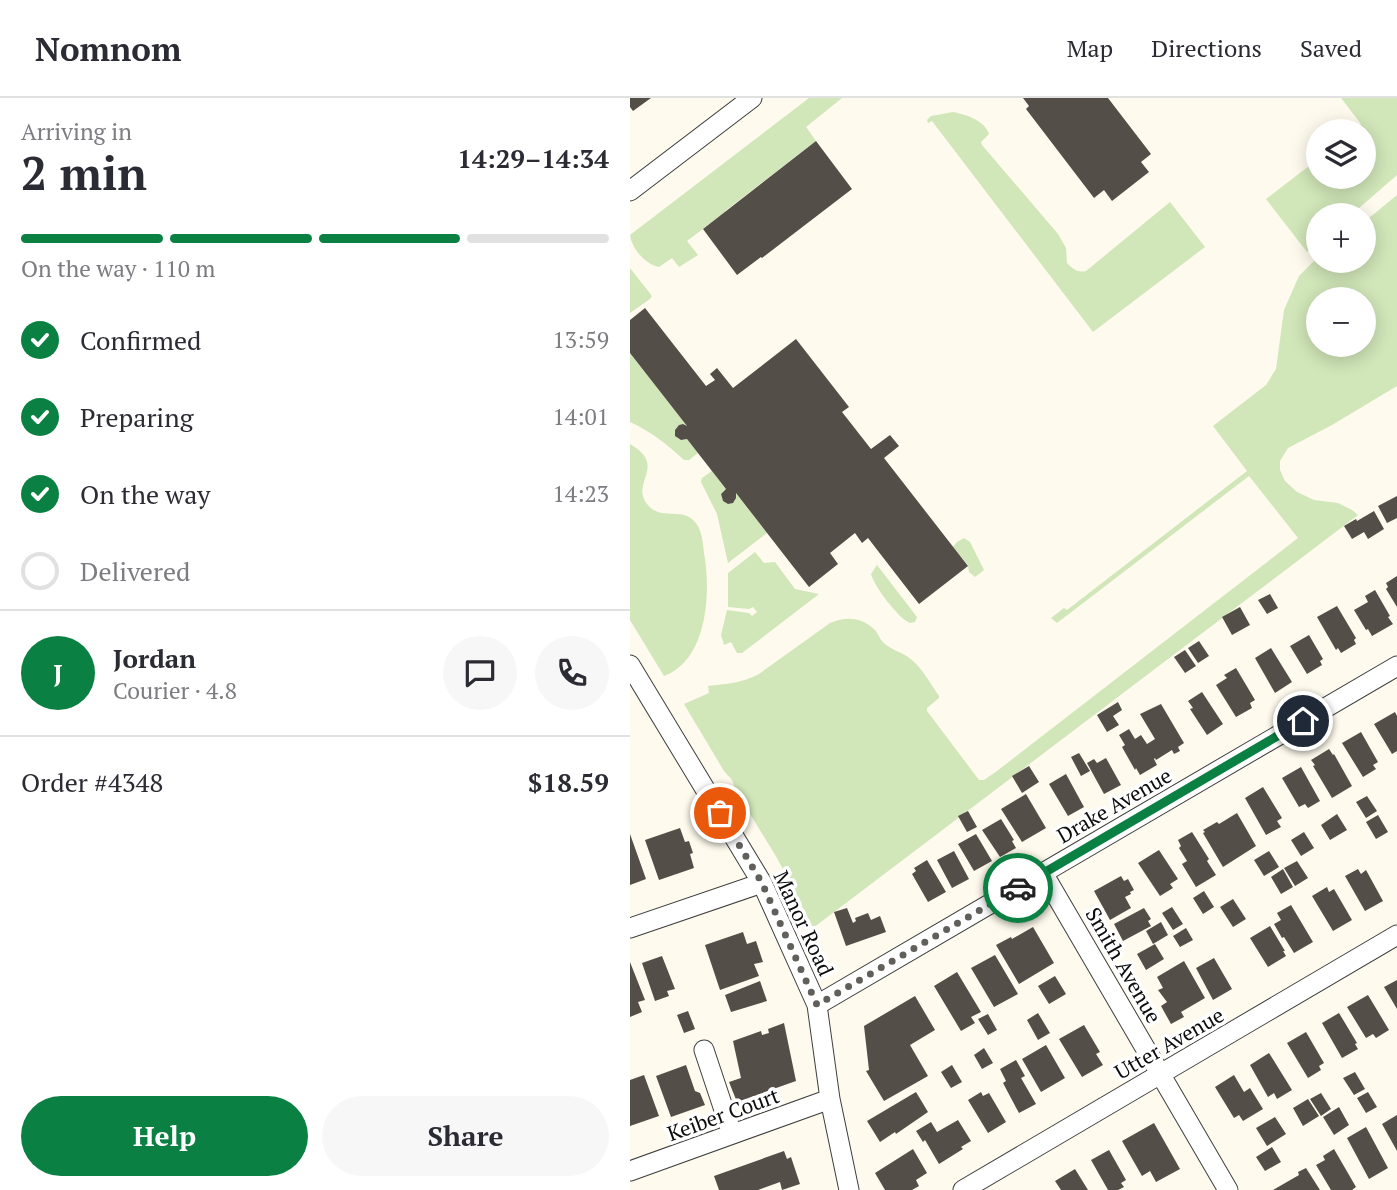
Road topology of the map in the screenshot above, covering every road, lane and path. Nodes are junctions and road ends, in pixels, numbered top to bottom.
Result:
1 (752, 98) edge
2 (630, 191) edge
3 (630, 665) edge
4 (1397, 666) edge
5 (1043, 873) junction
6 (762, 883) junction
7 (630, 928) edge
8 (1397, 935) edge
9 (817, 1005) junction
10 (704, 1050) dead end
11 (1161, 1074) junction
12 (830, 1099) junction
13 (732, 1134) junction
14 (630, 1171) edge
15 (849, 1190) edge
16 (964, 1190) edge
17 (1228, 1190) edge

1 - 2 street
3 - 6 street, Manor Road
4 - 5 street, Drake Avenue
5 - 9 street, Drake Avenue
5 - 11 street, Smith Avenue
6 - 7 street
6 - 9 street, Manor Road
8 - 11 street, Utter Avenue
9 - 12 street, Manor Road
10 - 13 street
11 - 16 street, Utter Avenue
11 - 17 street, Smith Avenue
12 - 13 street, Keiber Court
12 - 15 street, Manor Road
13 - 14 street, Keiber Court

